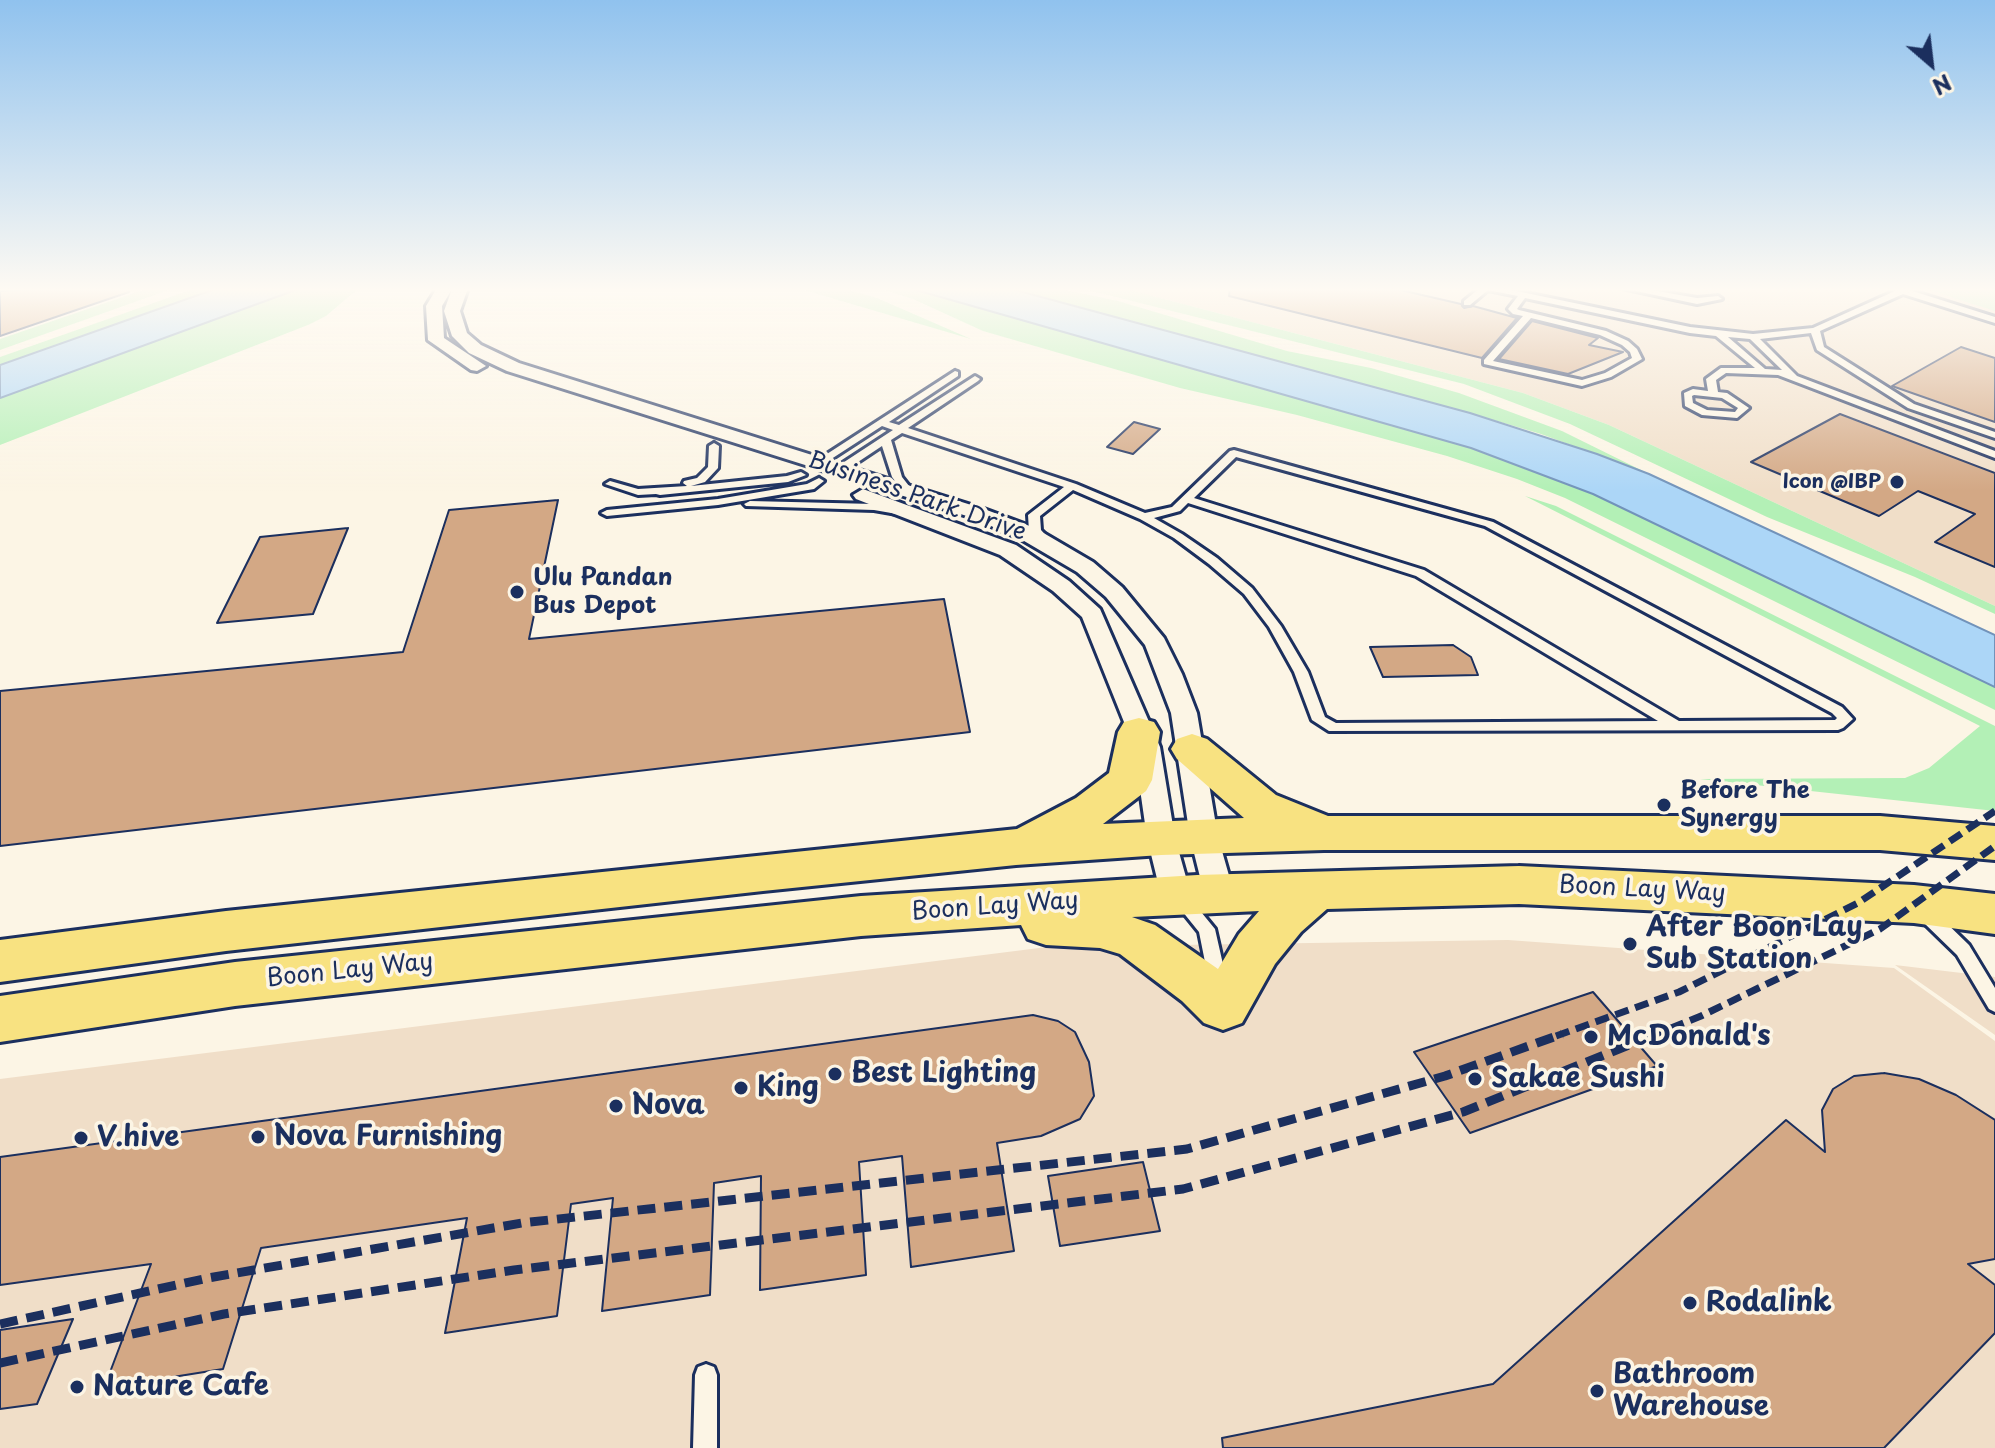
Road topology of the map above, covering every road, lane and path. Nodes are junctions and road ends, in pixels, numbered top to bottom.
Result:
1 (458, 356) edge
2 (489, 356) edge
3 (1493, 356) edge
4 (1636, 356) edge
5 (1745, 356) edge
6 (1773, 356) edge
7 (1832, 356) edge
8 (1761, 369) junction
9 (955, 374) dead end
10 (1795, 377) junction
11 (975, 379) dead end
12 (1713, 392) junction
13 (880, 422) junction
14 (900, 429) junction
15 (1995, 435) edge
16 (885, 438) junction
17 (714, 446) junction
18 (1995, 455) edge
19 (839, 470) junction
20 (813, 473) junction
21 (610, 484) dead end
22 (1072, 486) junction
23 (660, 492) junction
24 (1187, 499) junction
25 (718, 502) junction
26 (912, 502) junction
27 (607, 513) dead end
28 (1144, 517) junction
29 (1047, 544) junction
30 (1678, 727) junction
31 (1139, 732) junction
32 (1192, 749) junction
33 (1324, 833) junction
34 (1183, 837) junction
35 (1995, 843) edge
36 (1016, 847) junction
37 (1317, 890) junction
38 (1914, 904) junction
39 (1201, 906) junction
40 (1995, 914) edge
41 (861, 916) junction
42 (0, 961) edge
43 (1995, 1004) edge
44 (1223, 1007) junction
45 (0, 1019) edge
46 (706, 1375) dead end
47 (705, 1448) edge

1 - 17 street, Business Park Drive
2 - 20 street, Business Park Drive
3 - 4 lane
5 - 8 lane
6 - 10 lane
7 - 15 lane
8 - 10 lane
8 - 12 lane
9 - 13 lane
10 - 18 lane
11 - 14 lane
12 - 12 lane
13 - 14 lane
13 - 20 lane
14 - 16 lane
14 - 22 lane
16 - 19 lane
16 - 26 lane
17 - 20 street, Business Park Drive
17 - 23 lane
19 - 20 street, Business Park Drive
19 - 26 street, Business Park Drive
20 - 23 lane
20 - 25 lane
20 - 26 street, Business Park Drive
21 - 23 lane
22 - 28 lane
22 - 29 lane
24 - 28 lane
24 - 30 lane
24 - 30 lane
25 - 26 lane
25 - 27 lane
26 - 29 street, Business Park Drive
26 - 31 street, Business Park Drive
28 - 30 lane
29 - 32 street, Business Park Drive
31 - 34 street, Business Park Drive
31 - 36 main road
32 - 33 main road
32 - 34 street, Business Park Drive
33 - 34 main road
33 - 35 main road
34 - 36 main road
34 - 39 street, Business Park Drive
34 - 39 street, Business Park Drive
36 - 42 main road
37 - 38 main road, Boon Lay Way
37 - 39 main road, Boon Lay Way
37 - 44 main road
38 - 40 main road, Boon Lay Way
38 - 43 lane
39 - 41 main road, Boon Lay Way
39 - 44 lane, Business Park Drive
41 - 44 main road
41 - 45 main road, Boon Lay Way
46 - 47 lane

